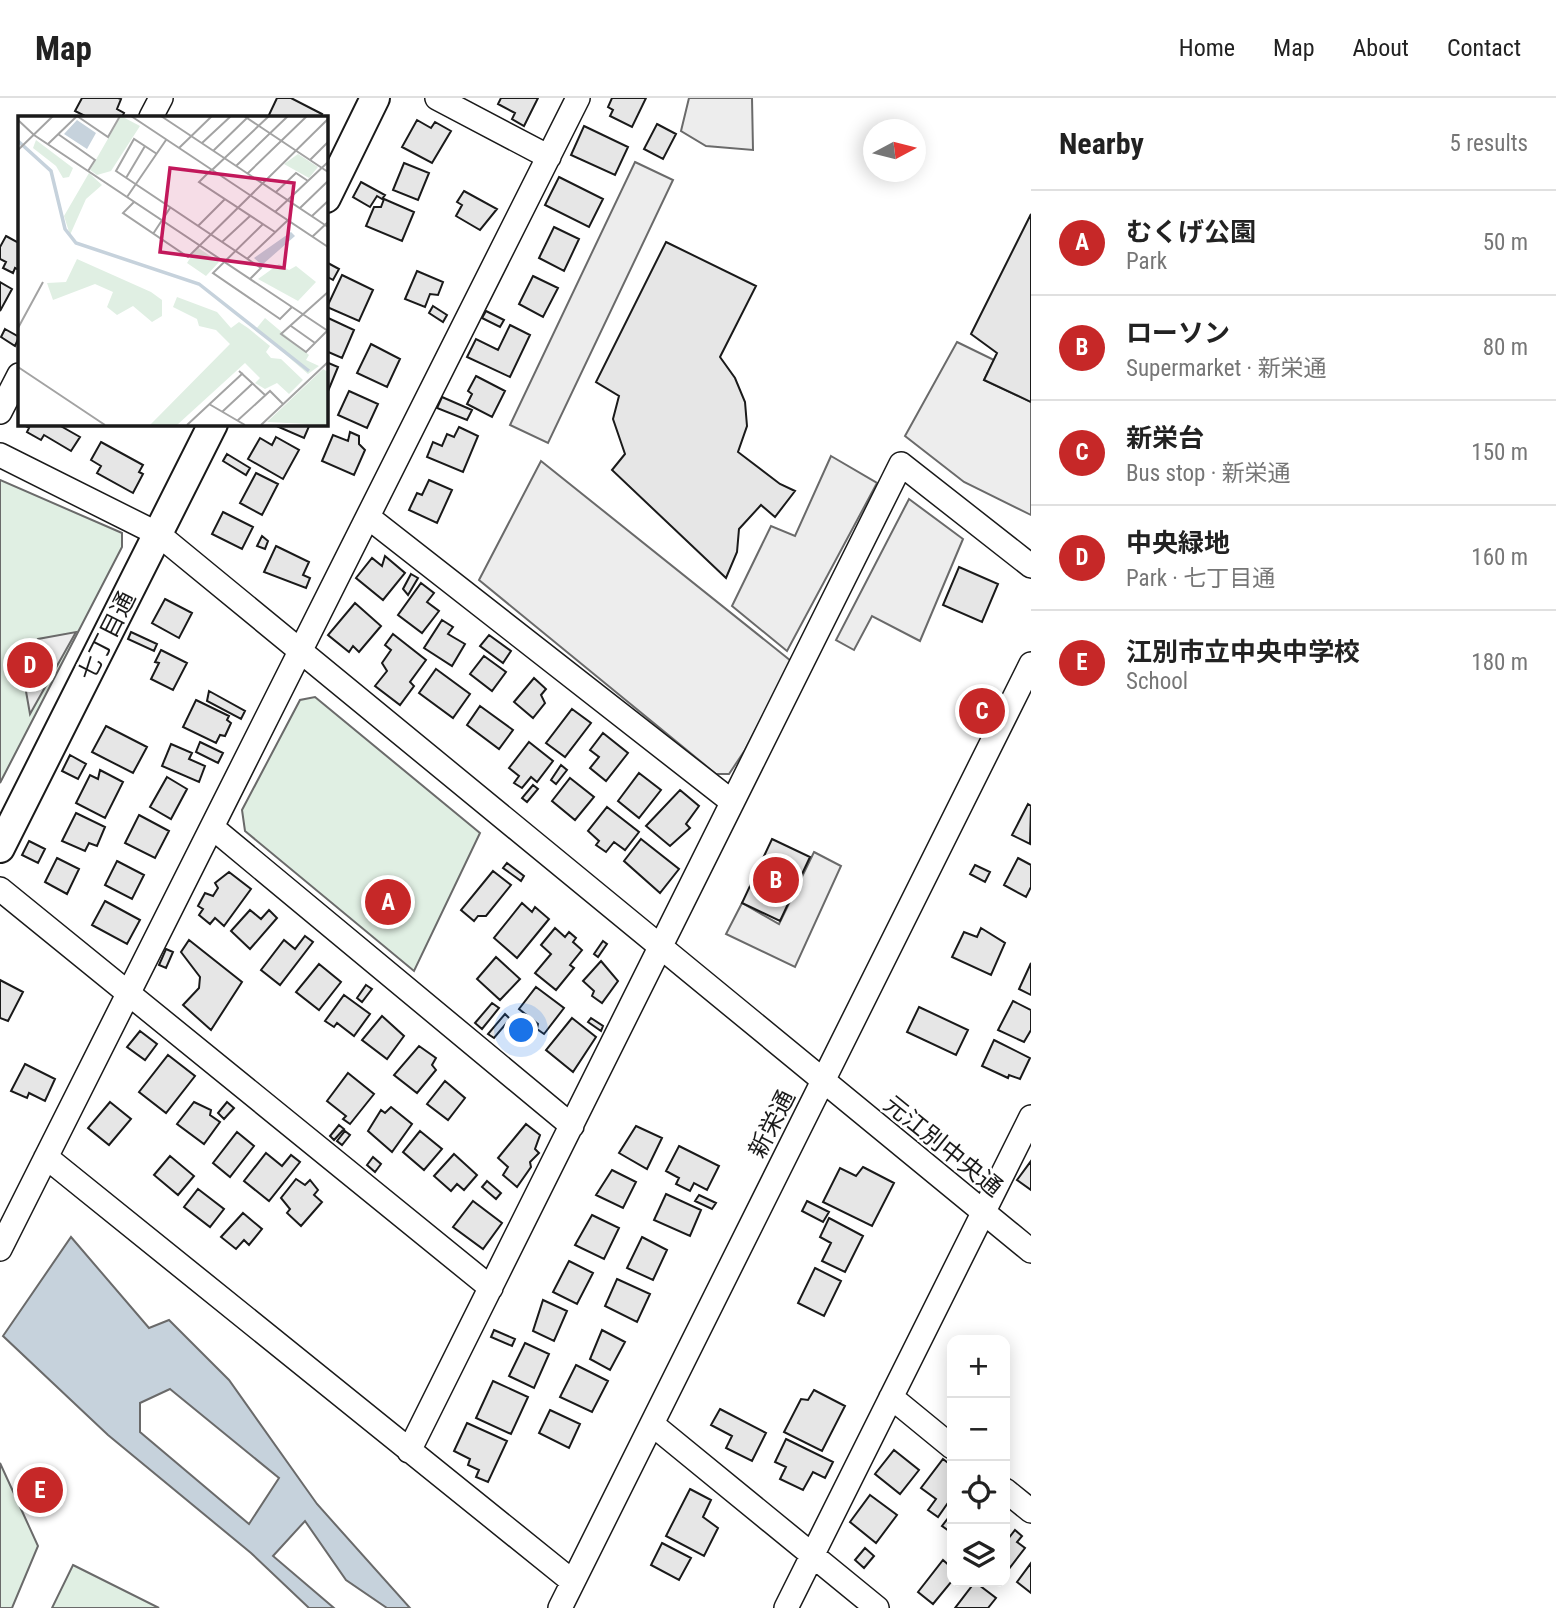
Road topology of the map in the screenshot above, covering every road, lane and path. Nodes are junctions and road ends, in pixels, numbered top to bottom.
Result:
1 (161, 98) edge
2 (375, 98) edge
3 (437, 98) edge
4 (578, 98) edge
5 (152, 116) edge
6 (549, 157) junction
7 (327, 196) edge
8 (18, 377) edge
9 (0, 412) edge
10 (212, 425) edge
11 (0, 455) edge
12 (368, 517) junction
13 (158, 534) junction
14 (1031, 566) edge
15 (301, 652) junction
16 (1031, 664) edge
17 (731, 801) junction
18 (213, 828) junction
19 (0, 848) edge
20 (0, 889) edge
21 (661, 948) junction
22 (129, 993) junction
23 (823, 1081) junction
24 (1031, 1117) edge
25 (572, 1126) junction
26 (46, 1157) junction
27 (984, 1213) junction
28 (0, 1249) edge
29 (1031, 1251) edge
30 (491, 1288) junction
31 (891, 1397) junction
32 (652, 1424) junction
33 (947, 1443) edge
34 (410, 1451) junction
35 (1010, 1494) edge
36 (1031, 1511) edge
37 (812, 1556) junction
38 (573, 1583) junction
39 (560, 1608) edge
40 (786, 1608) edge
41 (877, 1608) edge

1 - 5 street
2 - 7 street
3 - 6 street
4 - 6 street
6 - 12 street
8 - 9 street
10 - 13 street, 七丁目通
11 - 13 street, 元江別中央通
12 - 15 street
12 - 17 street
13 - 15 street, 元江別中央通
13 - 19 street, 七丁目通
14 - 17 street
15 - 18 street
15 - 21 street, 元江別中央通
16 - 23 street, 新栄通
17 - 21 street
18 - 22 street
18 - 25 street
20 - 22 street
21 - 23 street, 元江別中央通
21 - 25 street
22 - 26 street
22 - 30 street
23 - 27 street, 元江別中央通
23 - 32 street, 新栄通
24 - 27 street
25 - 30 street
26 - 28 street
26 - 34 street
27 - 29 street, 元江別中央通
27 - 31 street
30 - 34 street
31 - 33 street
31 - 37 street
32 - 37 street
32 - 38 street, 新栄通
34 - 38 street
35 - 36 street
37 - 40 street
37 - 41 street
38 - 39 street, 新栄通

